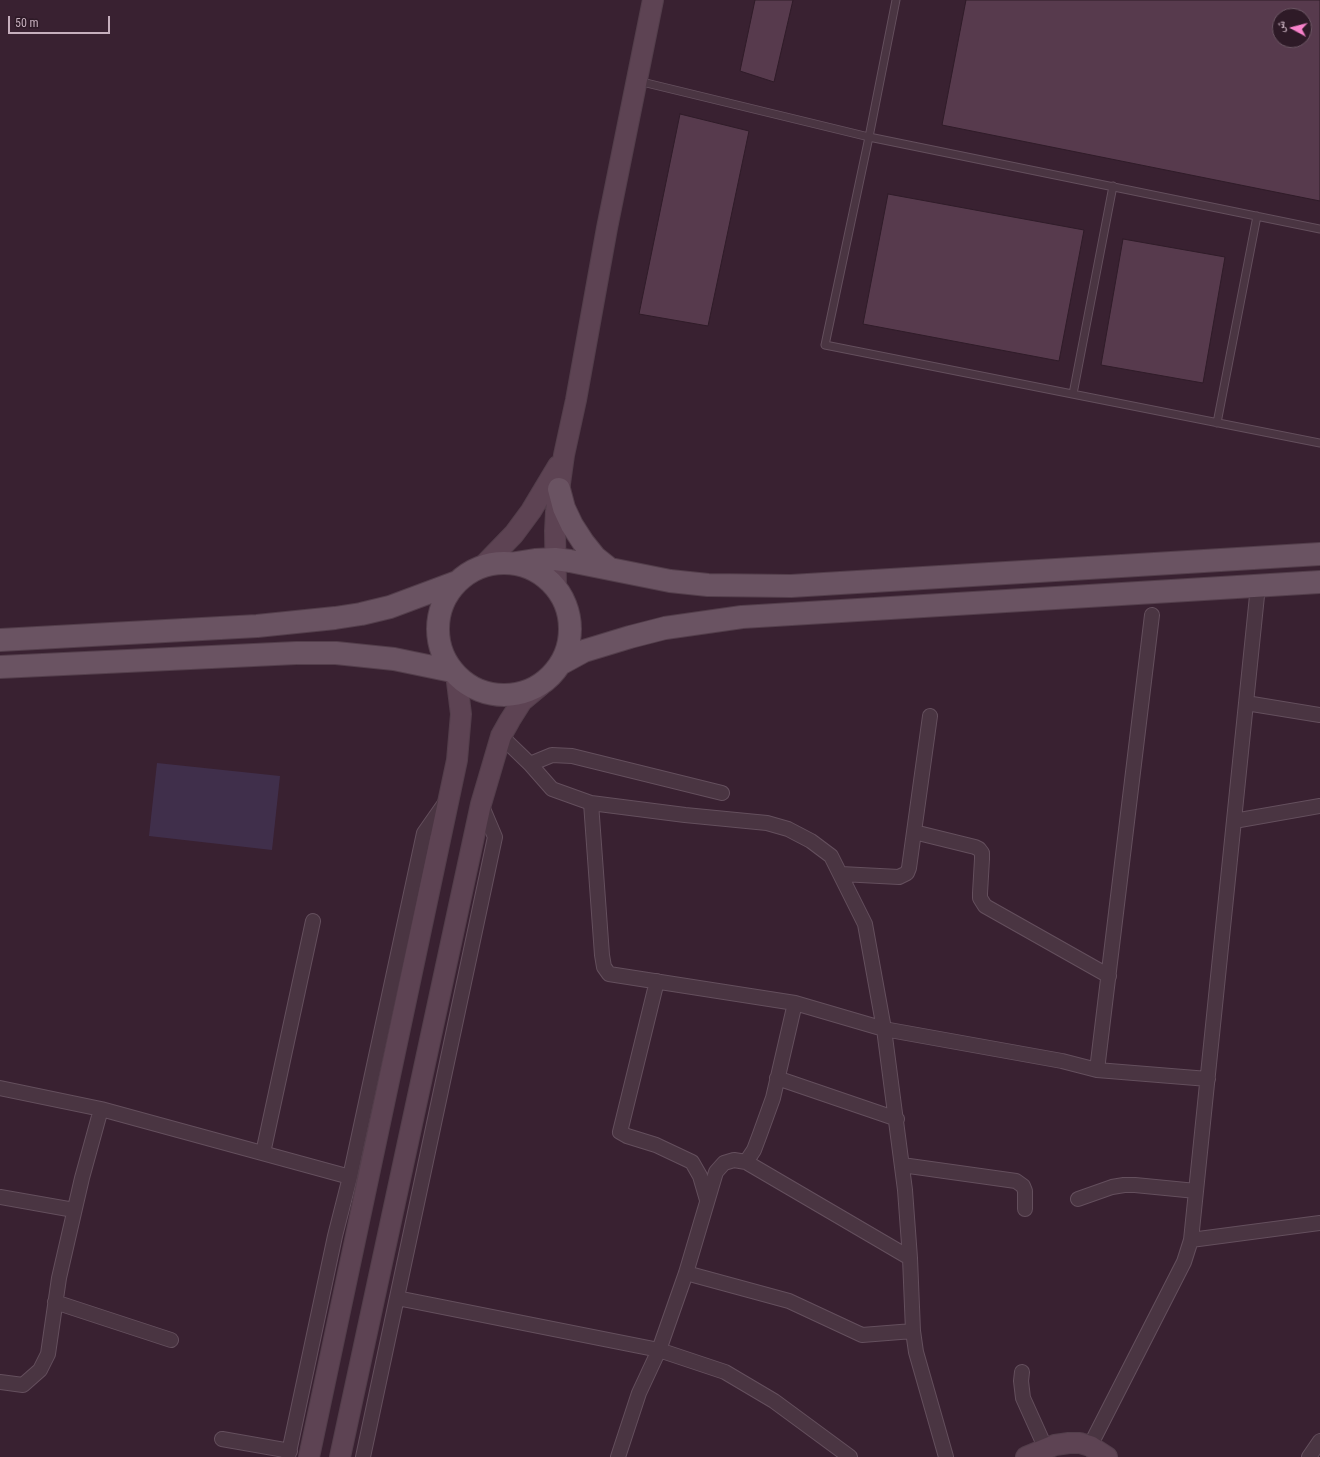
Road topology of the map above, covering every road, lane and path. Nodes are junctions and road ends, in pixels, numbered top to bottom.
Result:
1 (653, 0) edge
2 (896, 0) edge
3 (637, 80) junction
4 (869, 137) junction
5 (1113, 186) junction
6 (1257, 216) junction
7 (1320, 229) edge
8 (1073, 394) junction
9 (1217, 423) junction
10 (1320, 443) edge
11 (564, 456) junction
12 (559, 489) junction
13 (1320, 554) edge
14 (555, 559) junction
15 (516, 563) junction
16 (484, 565) junction
17 (610, 569) junction
18 (457, 582) junction
19 (1320, 582) edge
20 (1258, 586) junction
21 (556, 587) junction
22 (1152, 615) dead end
23 (0, 640) edge
24 (562, 663) junction
25 (0, 667) edge
26 (454, 672) junction
27 (540, 686) junction
28 (1246, 703) junction
29 (1320, 715) edge
30 (930, 716) dead end
31 (501, 736) junction
32 (530, 764) junction
33 (722, 793) dead end
34 (450, 796) junction
35 (591, 803) junction
36 (481, 804) junction
37 (1320, 806) edge
38 (1234, 821) junction
39 (914, 832) junction
40 (841, 874) junction
41 (313, 921) dead end
42 (1109, 976) junction
43 (657, 981) junction
44 (795, 1003) junction
45 (884, 1029) junction
46 (1097, 1070) junction
47 (777, 1078) junction
48 (1208, 1079) junction
49 (0, 1088) edge
50 (101, 1108) junction
51 (897, 1119) junction
52 (263, 1154) junction
53 (746, 1162) junction
54 (902, 1165) junction
55 (350, 1177) junction
56 (1196, 1191) junction
57 (0, 1197) edge
58 (1078, 1199) dead end
59 (707, 1202) junction
60 (1025, 1209) dead end
61 (74, 1210) junction
62 (1320, 1223) edge
63 (1191, 1240) junction
64 (910, 1258) junction
65 (686, 1273) junction
66 (397, 1298) junction
67 (55, 1302) junction
68 (913, 1331) junction
69 (171, 1340) dead end
70 (659, 1350) junction
71 (1022, 1372) dead end
72 (0, 1382) edge
73 (222, 1439) dead end
74 (1320, 1441) edge
75 (1046, 1449) junction
76 (1099, 1452) edge
77 (289, 1454) edge
78 (309, 1457) edge
79 (340, 1457) edge
80 (363, 1457) edge
81 (618, 1457) edge
82 (850, 1457) edge
83 (946, 1457) edge
84 (1026, 1457) edge
85 (1309, 1457) edge

1 - 3 main road
2 - 4 lane
3 - 4 lane
3 - 11 main road
4 - 5 lane
4 - 8 lane
5 - 6 lane
5 - 8 lane
6 - 7 lane
6 - 9 lane
8 - 9 lane
9 - 10 lane
11 - 12 main road
11 - 16 main road
12 - 14 main road
12 - 17 main road
13 - 17 main road
14 - 15 main road
14 - 17 main road
14 - 21 main road
15 - 16 main road
15 - 21 main road
16 - 18 main road
18 - 23 main road
18 - 26 main road
19 - 20 main road
20 - 24 main road
20 - 28 street
21 - 24 main road
22 - 42 street
24 - 27 main road
25 - 26 main road
26 - 27 main road
26 - 34 main road
27 - 31 main road
28 - 29 street
28 - 38 street
30 - 39 street
31 - 32 street
31 - 36 main road
32 - 33 street
32 - 35 street
34 - 55 street
34 - 78 main road
35 - 40 street
35 - 43 street
36 - 66 street
36 - 79 main road
37 - 38 street
38 - 48 street
39 - 40 street
39 - 42 street
40 - 45 street
41 - 52 street
42 - 46 street
43 - 44 street
43 - 59 street
44 - 45 street
44 - 47 street
45 - 46 street
45 - 51 street
46 - 48 street
47 - 51 street
47 - 53 street
48 - 56 street
49 - 50 street
50 - 52 street
50 - 61 street
51 - 54 street
52 - 55 street
53 - 59 street
53 - 64 street
54 - 60 street
54 - 64 street
55 - 77 street
56 - 58 street
56 - 63 street
57 - 61 street
59 - 65 street
61 - 67 street
62 - 63 street
63 - 76 street
64 - 68 street
65 - 68 street
65 - 70 street
66 - 70 street
66 - 80 street
67 - 69 street
67 - 72 street
68 - 83 street
70 - 81 street
70 - 82 street
71 - 75 street
73 - 77 street
74 - 85 street
75 - 76 main road
75 - 84 main road

